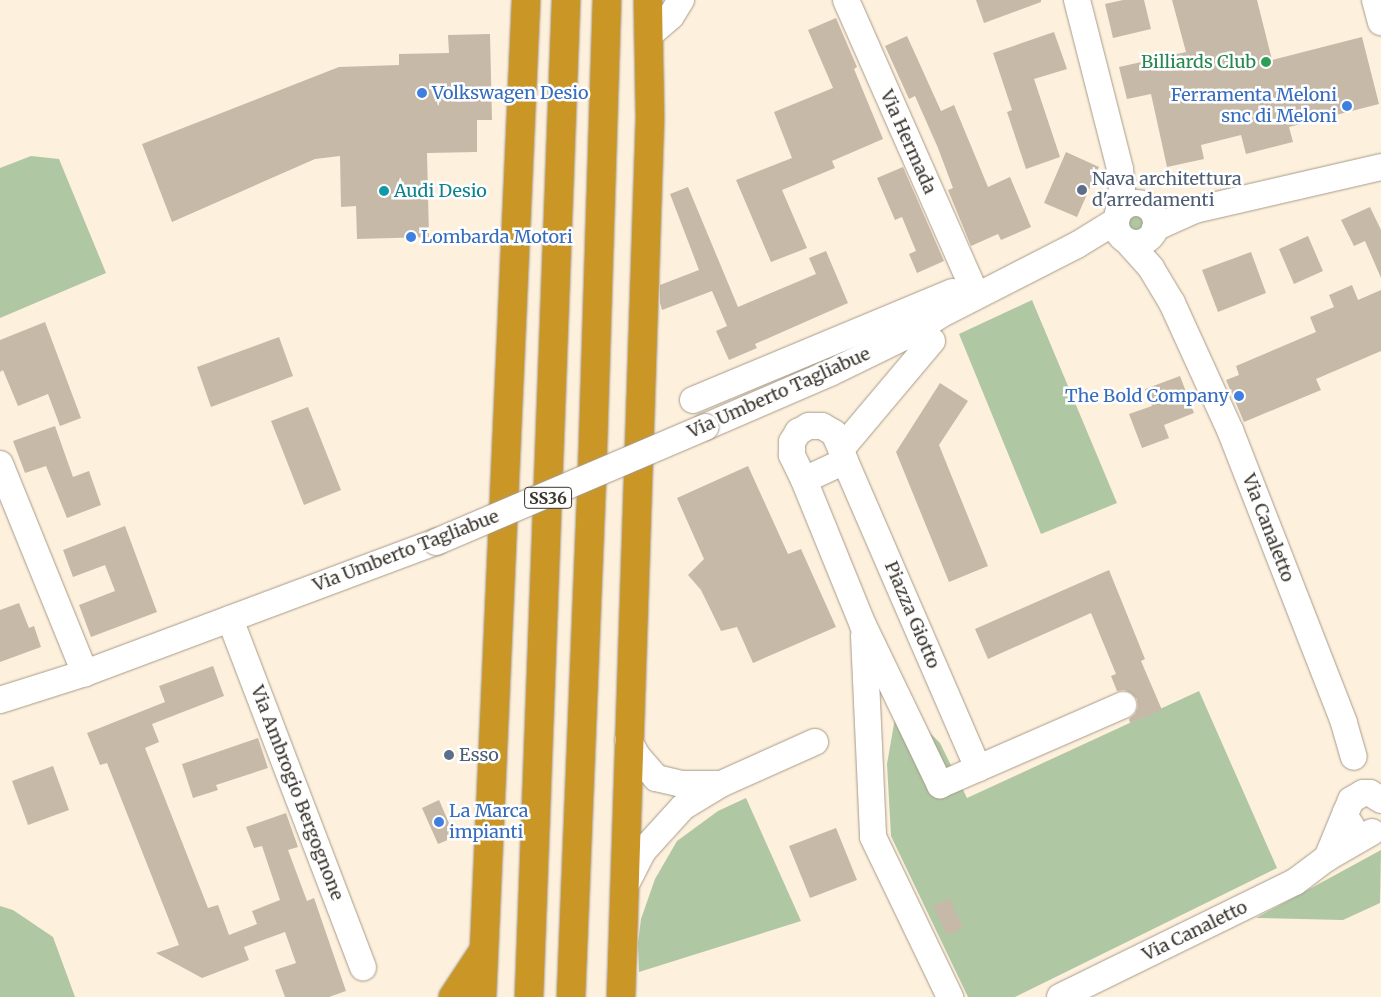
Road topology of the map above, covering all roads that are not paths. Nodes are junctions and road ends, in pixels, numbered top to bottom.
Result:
1 (526, 0) edge
2 (566, 0) edge
3 (607, 0) edge
4 (648, 0) edge
5 (681, 0) edge
6 (846, 0) edge
7 (1077, 0) edge
8 (1375, 0) edge
9 (1381, 22) edge
10 (648, 36) junction
11 (1381, 167) edge
12 (1135, 223) junction
13 (1074, 247) junction
14 (971, 284) junction
15 (916, 329) junction
16 (693, 400) dead end
17 (843, 455) junction
18 (0, 464) edge
19 (804, 480) junction
20 (230, 619) junction
21 (863, 626) junction
22 (85, 672) junction
23 (0, 700) edge
24 (1123, 704) dead end
25 (904, 711) junction
26 (868, 722) junction
27 (628, 740) junction
28 (815, 742) dead end
29 (1354, 757) junction
30 (978, 768) junction
31 (721, 784) junction
32 (1379, 798) edge
33 (1346, 809) junction
34 (1376, 829) edge
35 (1327, 858) junction
36 (624, 888) junction
37 (483, 952) junction
38 (364, 967) dead end
39 (453, 997) edge
40 (482, 997) edge
41 (529, 997) edge
42 (570, 997) edge
43 (621, 997) edge
44 (950, 997) edge
45 (1060, 997) edge

1 - 37 highway
2 - 41 highway, SS36
3 - 42 highway, SS36
4 - 10 highway
5 - 10 street
6 - 14 street, Via Hermada
7 - 12 street
8 - 9 street
10 - 27 highway
11 - 12 street, Via Umberto Tagliabue
12 - 13 street, Via Umberto Tagliabue
12 - 29 street, Via Canaletto
13 - 14 street, Via Umberto Tagliabue
13 - 15 street, Via Umberto Tagliabue
14 - 15 street, Via Umberto Tagliabue
15 - 16 street, Via Umberto Tagliabue
15 - 17 street
15 - 20 street, Via Umberto Tagliabue, bridge
17 - 19 street
17 - 19 street
17 - 30 street, Piazza Giotto
18 - 22 street
19 - 21 street
20 - 22 street, Via Umberto Tagliabue
20 - 38 street, Via Ambrogio Bergognone
21 - 25 street
21 - 26 street
22 - 23 street, Via Umberto Tagliabue
24 - 30 street
25 - 26 street
25 - 30 street
26 - 44 street
27 - 31 street
27 - 36 highway
28 - 31 street
29 - 32 street, Via Canaletto
29 - 33 street, Via Canaletto
31 - 36 street
32 - 33 street, Via Canaletto
33 - 34 street, Via Canaletto
33 - 35 street, Via Canaletto
34 - 35 street, Via Canaletto
35 - 45 street, Via Canaletto
36 - 43 highway
37 - 39 highway
37 - 40 highway

